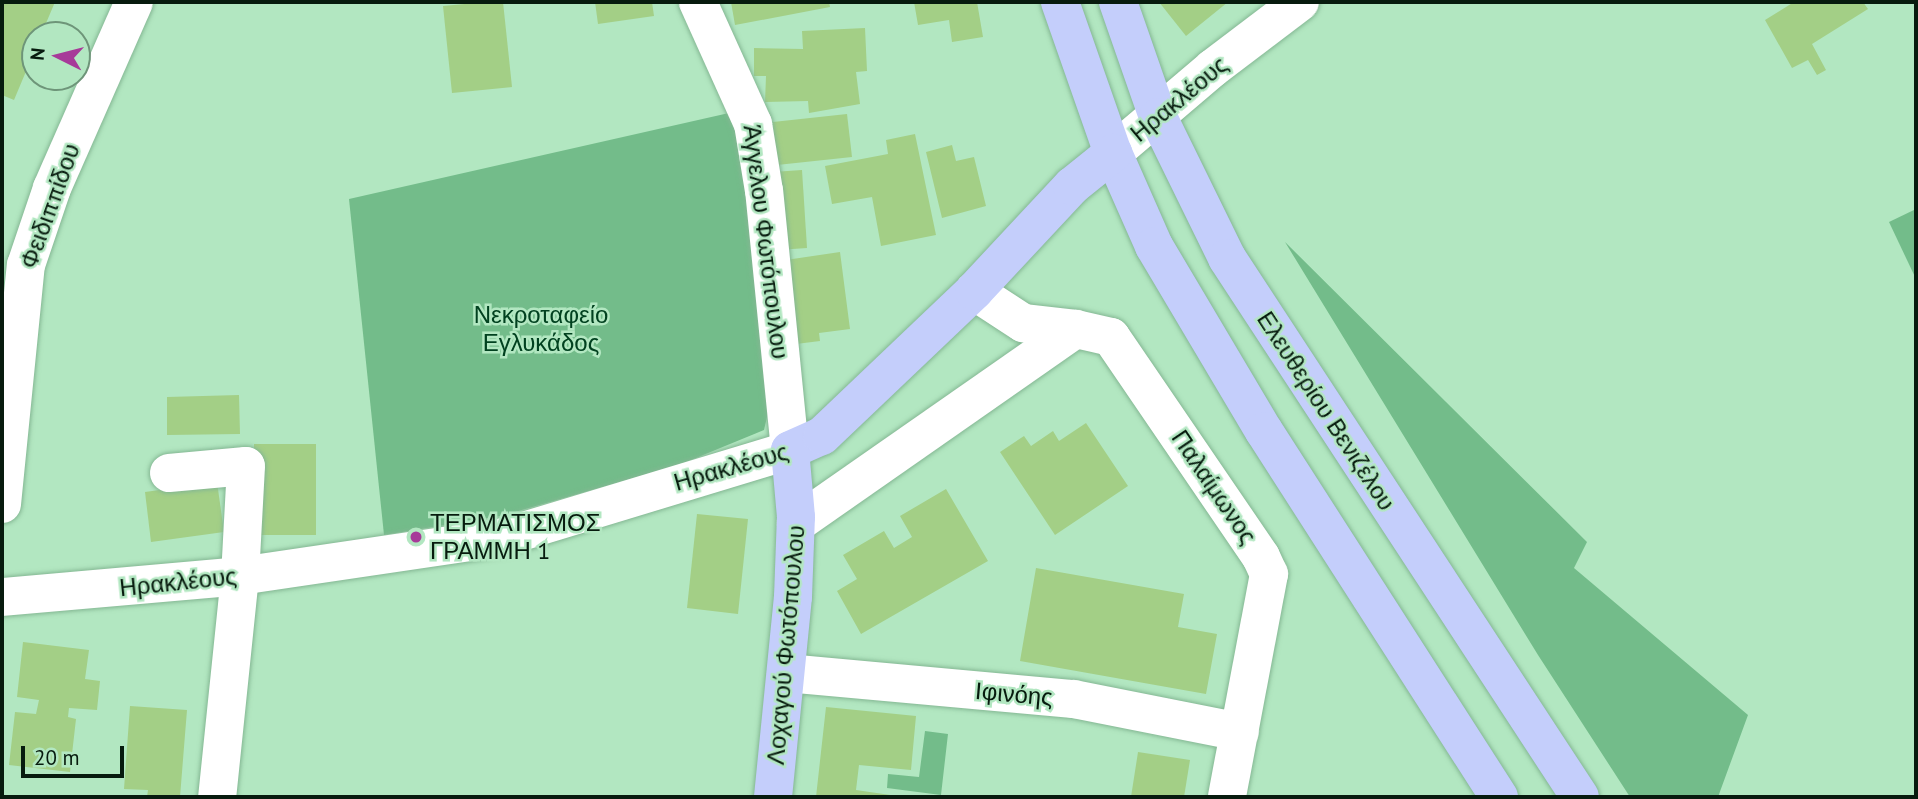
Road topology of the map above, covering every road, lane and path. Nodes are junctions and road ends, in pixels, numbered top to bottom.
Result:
1 (134, 2) edge
2 (698, 2) edge
3 (1060, 2) edge
4 (1118, 2) edge
5 (1300, 2) edge
6 (1158, 117) junction
7 (1112, 153) junction
8 (974, 291) junction
9 (1076, 329) junction
10 (790, 450) junction
11 (169, 473) dead end
12 (2, 504) edge
13 (796, 524) junction
14 (240, 576) junction
15 (2, 597) edge
16 (786, 673) junction
17 (1240, 732) junction
18 (217, 797) edge
19 (773, 797) edge
20 (1227, 797) edge
21 (1499, 797) edge
22 (1580, 797) edge

1 - 12 street, Φειδιππίδου
2 - 10 street, Άγγελου Φωτόπουλου
3 - 7 main road
4 - 6 main road, Ελευθερίου Βενιζέλου
5 - 6 street, Ηρακλέους
6 - 7 street, Ηρακλέους
6 - 22 main road, Ελευθερίου Βενιζέλου
7 - 8 main road, Ηρακλέους
7 - 21 main road
8 - 9 street, Παλαίμωνος
8 - 10 main road, Ηρακλέους
9 - 13 street
9 - 17 street, Παλαίμωνος
10 - 13 main road, Λοχαγού Φωτόπουλου
10 - 14 street, Ηρακλέους
11 - 14 street
13 - 16 main road, Λοχαγού Φωτόπουλου
14 - 15 street, Ηρακλέους
14 - 18 street
16 - 17 street, Ιφινόης
16 - 19 main road, Λοχαγού Φωτόπουλου
17 - 20 street, Παλαίμωνος

